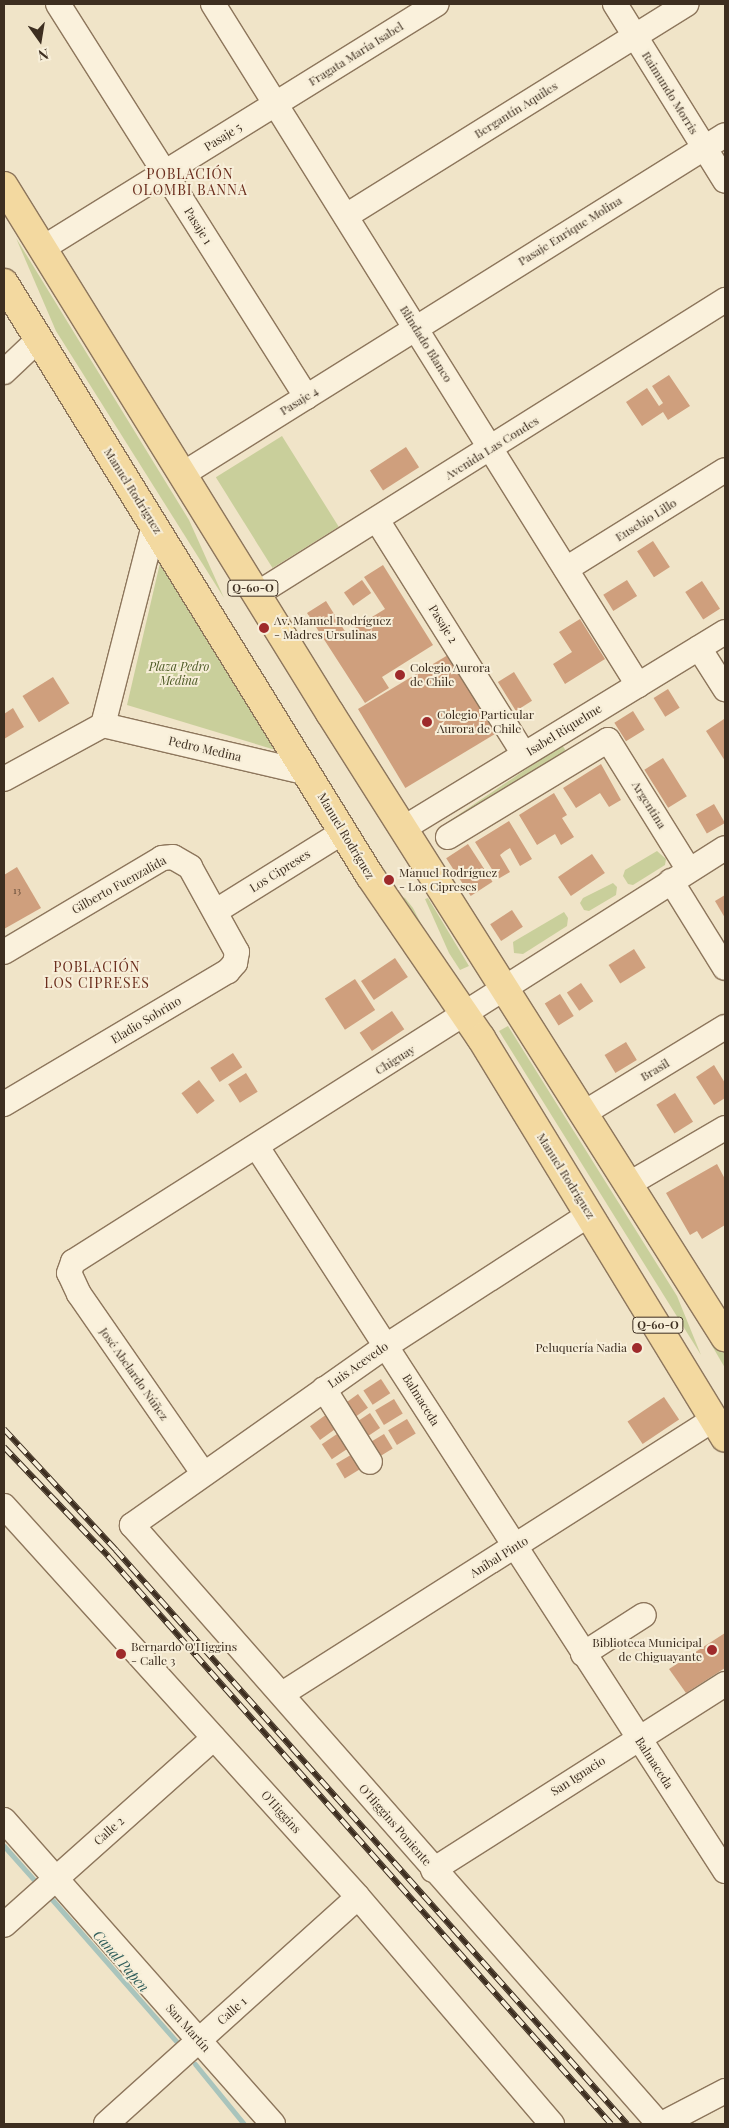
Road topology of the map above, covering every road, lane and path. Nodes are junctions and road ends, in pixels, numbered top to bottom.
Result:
1 (58, 4) edge
2 (213, 4) edge
3 (437, 4) edge
4 (615, 4) edge
5 (686, 4) edge
6 (635, 36) junction
7 (276, 104) junction
8 (725, 135) edge
9 (704, 148) junction
10 (164, 173) junction
11 (725, 181) edge
12 (4, 186) edge
13 (346, 216) junction
14 (42, 248) junction
15 (4, 283) edge
16 (725, 300) edge
17 (416, 327) junction
18 (39, 339) junction
19 (4, 372) edge
20 (306, 397) junction
21 (491, 449) junction
22 (725, 470) edge
23 (183, 474) junction
24 (377, 520) junction
25 (154, 525) junction
26 (566, 569) junction
27 (257, 594) junction
28 (725, 632) edge
29 (699, 648) junction
30 (638, 685) junction
31 (725, 689) edge
32 (103, 725) junction
33 (524, 754) junction
34 (308, 773) junction
35 (4, 779) edge
36 (404, 828) junction
37 (343, 832) junction
38 (448, 837) dead end
39 (725, 848) edge
40 (680, 876) junction
41 (216, 911) junction
42 (4, 952) edge
43 (725, 968) edge
44 (506, 987) junction
45 (466, 1014) junction
46 (725, 1027) edge
47 (4, 1104) edge
48 (584, 1113) junction
49 (725, 1128) edge
50 (257, 1147) junction
51 (629, 1184) junction
52 (590, 1214) junction
53 (69, 1273) joint
54 (723, 1330) edge
55 (386, 1346) junction
56 (324, 1389) junction
57 (720, 1428) edge
58 (370, 1462) dead end
59 (203, 1473) junction
60 (4, 1506) edge
61 (132, 1525) joint
62 (513, 1548) junction
63 (644, 1615) dead end
64 (583, 1654) junction
65 (725, 1684) edge
66 (282, 1694) junction
67 (638, 1737) junction
68 (214, 1738) junction
69 (4, 1820) edge
70 (433, 1870) junction
71 (725, 1871) edge
72 (55, 1879) junction
73 (358, 1897) junction
74 (4, 1924) edge
75 (199, 2041) junction
76 (725, 2090) edge
77 (106, 2124) edge
78 (273, 2124) edge
79 (552, 2124) edge
80 (660, 2124) edge

1 - 10 street, Pasaje 1
2 - 7 street, Blindado Blanco
3 - 7 street, Fragata María Isabel
4 - 6 street, Raimundo Morris
5 - 6 street, Bergantín Aquiles
6 - 9 street, Raimundo Morris
6 - 13 street, Bergantín Aquiles
7 - 10 street, Pasaje 5
7 - 13 street, Blindado Blanco
8 - 9 street, Pasaje Enrique Molina
9 - 11 street, Raimundo Morris
9 - 17 street, Pasaje Enrique Molina
10 - 14 street, Pasaje 5
10 - 20 street, Pasaje 1
12 - 14 main road, Q-60-O
13 - 17 street, Blindado Blanco
14 - 23 main road, Q-60-O
15 - 18 main road, Manuel Rodríguez / Q-60-O
16 - 21 street, Avenida Las Condes
17 - 20 street, Pasaje 4
17 - 21 street, Blindado Blanco
18 - 19 street
18 - 25 main road, Manuel Rodríguez / Q-60-O
20 - 23 street, Pasaje 4
21 - 24 street, Avenida Las Condes
21 - 26 street, Blindado Blanco
22 - 26 street, Eusebio Lillo
23 - 27 main road, Q-60-O
24 - 27 street, Avenida Las Condes
24 - 33 street, Pasaje 2
25 - 32 street
25 - 34 main road, Manuel Rodríguez / Q-60-O
26 - 30 street, Blindado Blanco
27 - 36 main road, Q-60-O
28 - 29 street, Isabel Riquelme
29 - 30 street, Isabel Riquelme
29 - 31 street
30 - 33 street, Isabel Riquelme
32 - 34 street, Pedro Medina
32 - 35 street
33 - 36 street, Isabel Riquelme
34 - 37 main road, Manuel Rodríguez / Q-60-O
36 - 44 main road, Q-60-O
37 - 41 street, Los Cipreses
37 - 45 main road, Manuel Rodríguez / Q-60-O
38 - 40 street, Argentina
39 - 40 street, Chiguay
40 - 43 street, Argentina
40 - 44 street, Chiguay
41 - 42 street, Gilberto Fuenzalida
41 - 47 street, Eladio Sobrino
44 - 45 street, Chiguay
44 - 48 main road, Q-60-O
45 - 50 street, Chiguay
45 - 52 main road, Manuel Rodríguez / Q-60-O
46 - 48 street, Brasil
48 - 51 main road, Q-60-O
49 - 51 street
50 - 53 street, Chiguay
50 - 55 street, Balmaceda
51 - 54 main road, Q-60-O
52 - 55 street, Luis Acevedo
52 - 57 main road, Manuel Rodríguez / Q-60-O
53 - 59 street, José Abelardo Núñez
55 - 56 street, Luis Acevedo
55 - 62 street, Balmaceda
56 - 58 street
56 - 59 street, Luis Acevedo
57 - 62 street, Aníbal Pinto
59 - 61 street, Luis Acevedo
60 - 68 street, O'Higgins
61 - 66 street, O'Higgins Poniente
62 - 64 street, Balmaceda
62 - 66 street, Aníbal Pinto
63 - 64 street
64 - 67 street, Balmaceda
65 - 67 street, San Ignacio
66 - 70 street, O'Higgins Poniente
67 - 70 street, San Ignacio
67 - 71 street, Balmaceda
68 - 72 street, Calle 2
68 - 73 street, O'Higgins
69 - 72 street, San Martín
70 - 80 street, O'Higgins Poniente
72 - 74 street, Calle 2
72 - 75 street, San Martín
73 - 75 street, Calle 1
73 - 79 street, O'Higgins
75 - 77 street, Calle 1
75 - 78 street, San Martín
76 - 80 street

